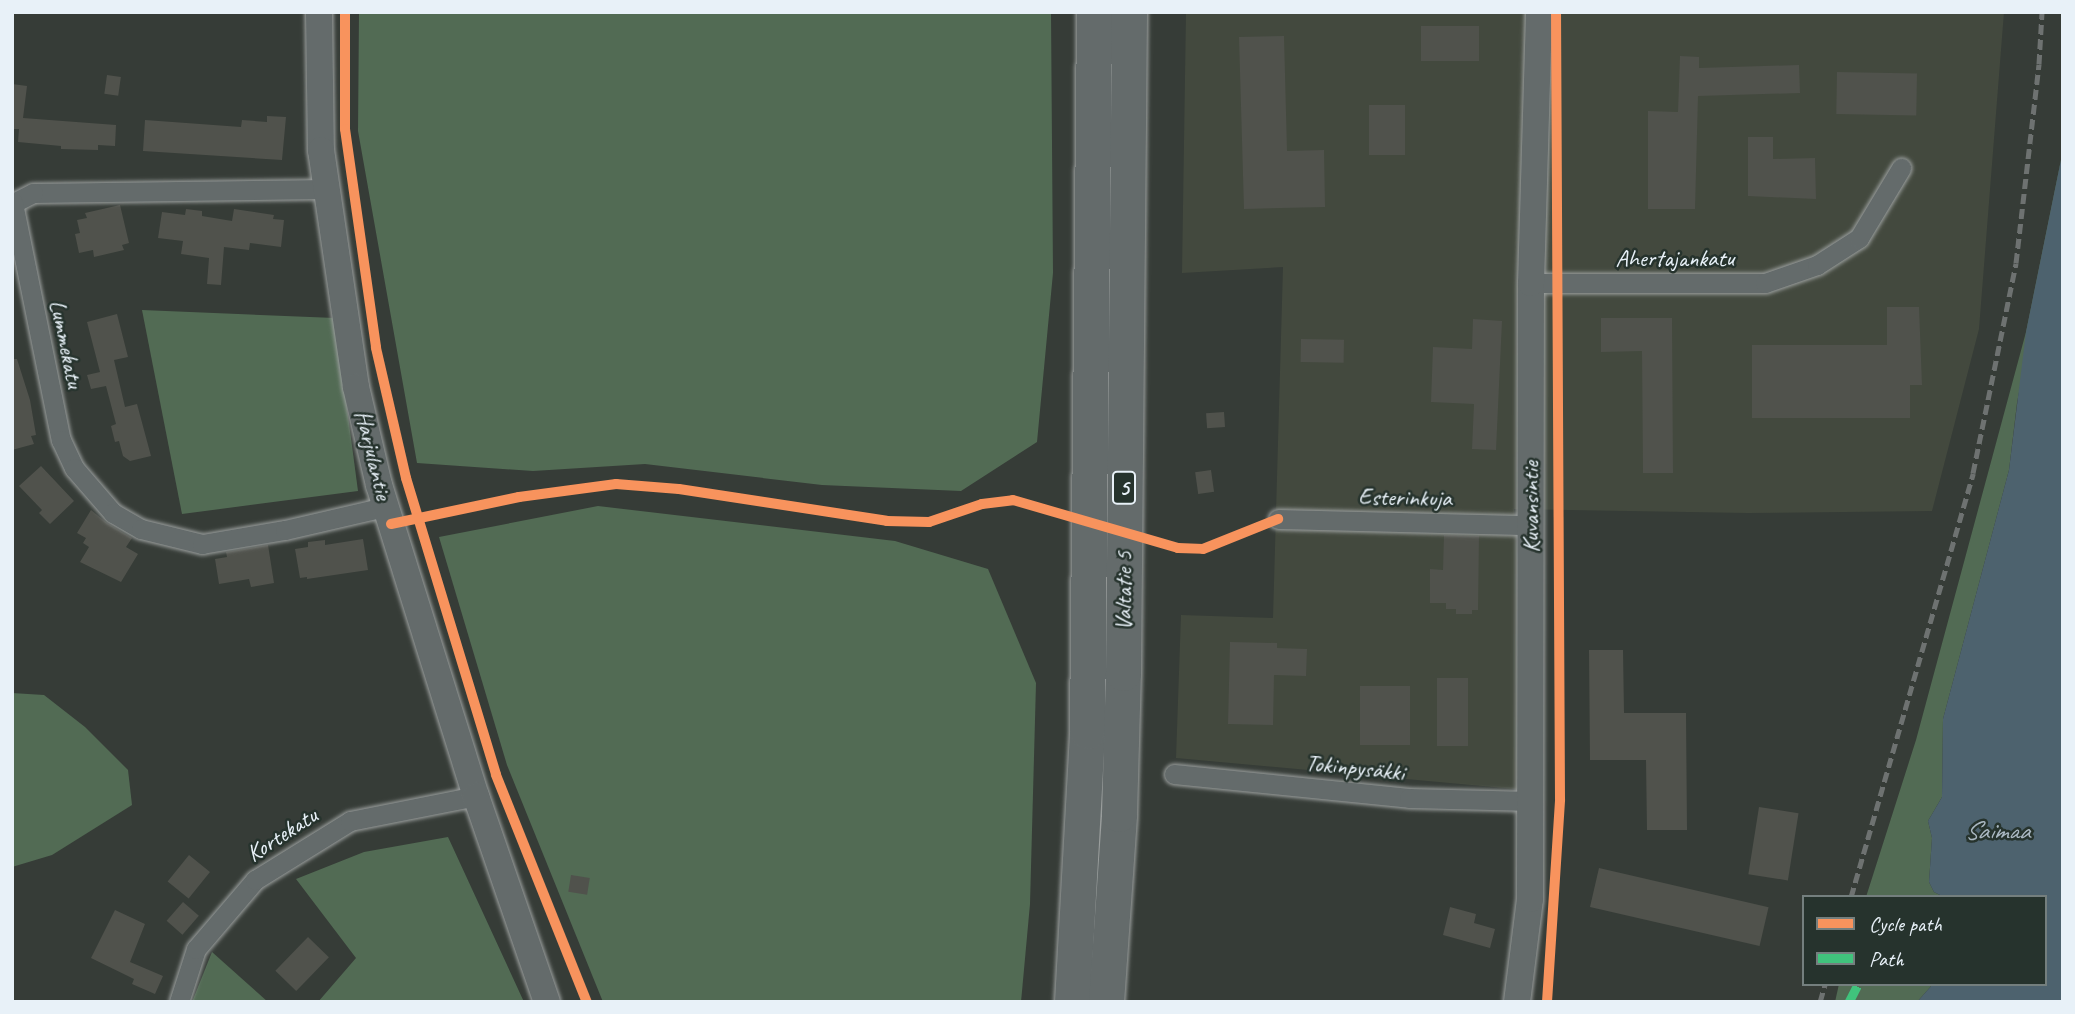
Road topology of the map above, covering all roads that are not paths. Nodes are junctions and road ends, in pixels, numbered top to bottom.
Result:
1 (319, 12) edge
2 (1094, 12) edge
3 (1129, 12) edge
4 (1539, 12) edge
5 (1901, 168) dead end
6 (327, 189) junction
7 (1531, 283) junction
8 (385, 507) junction
9 (1278, 519) dead end
10 (1531, 525) junction
11 (1174, 774) dead end
12 (476, 796) junction
13 (1532, 801) junction
14 (179, 1002) edge
15 (547, 1002) edge
16 (1072, 1002) edge
17 (1106, 1002) edge
18 (1517, 1002) edge

1 - 6 street, Harjulantie
2 - 16 highway, Valtatie 5 / 5
3 - 17 highway, Valtatie 5 / 5
4 - 7 street, Kuvansintie
5 - 7 street, Ahertajankatu
6 - 8 street, Harjulantie
6 - 8 street, Lummekatu
7 - 10 street, Kuvansintie
8 - 12 street, Harjulantie
9 - 10 street, Esterinkuja
10 - 13 street, Kuvansintie
11 - 13 street, Tokinpysäkki
12 - 14 street, Kortekatu
12 - 15 street, Harjulantie
13 - 18 street, Kuvansintie

